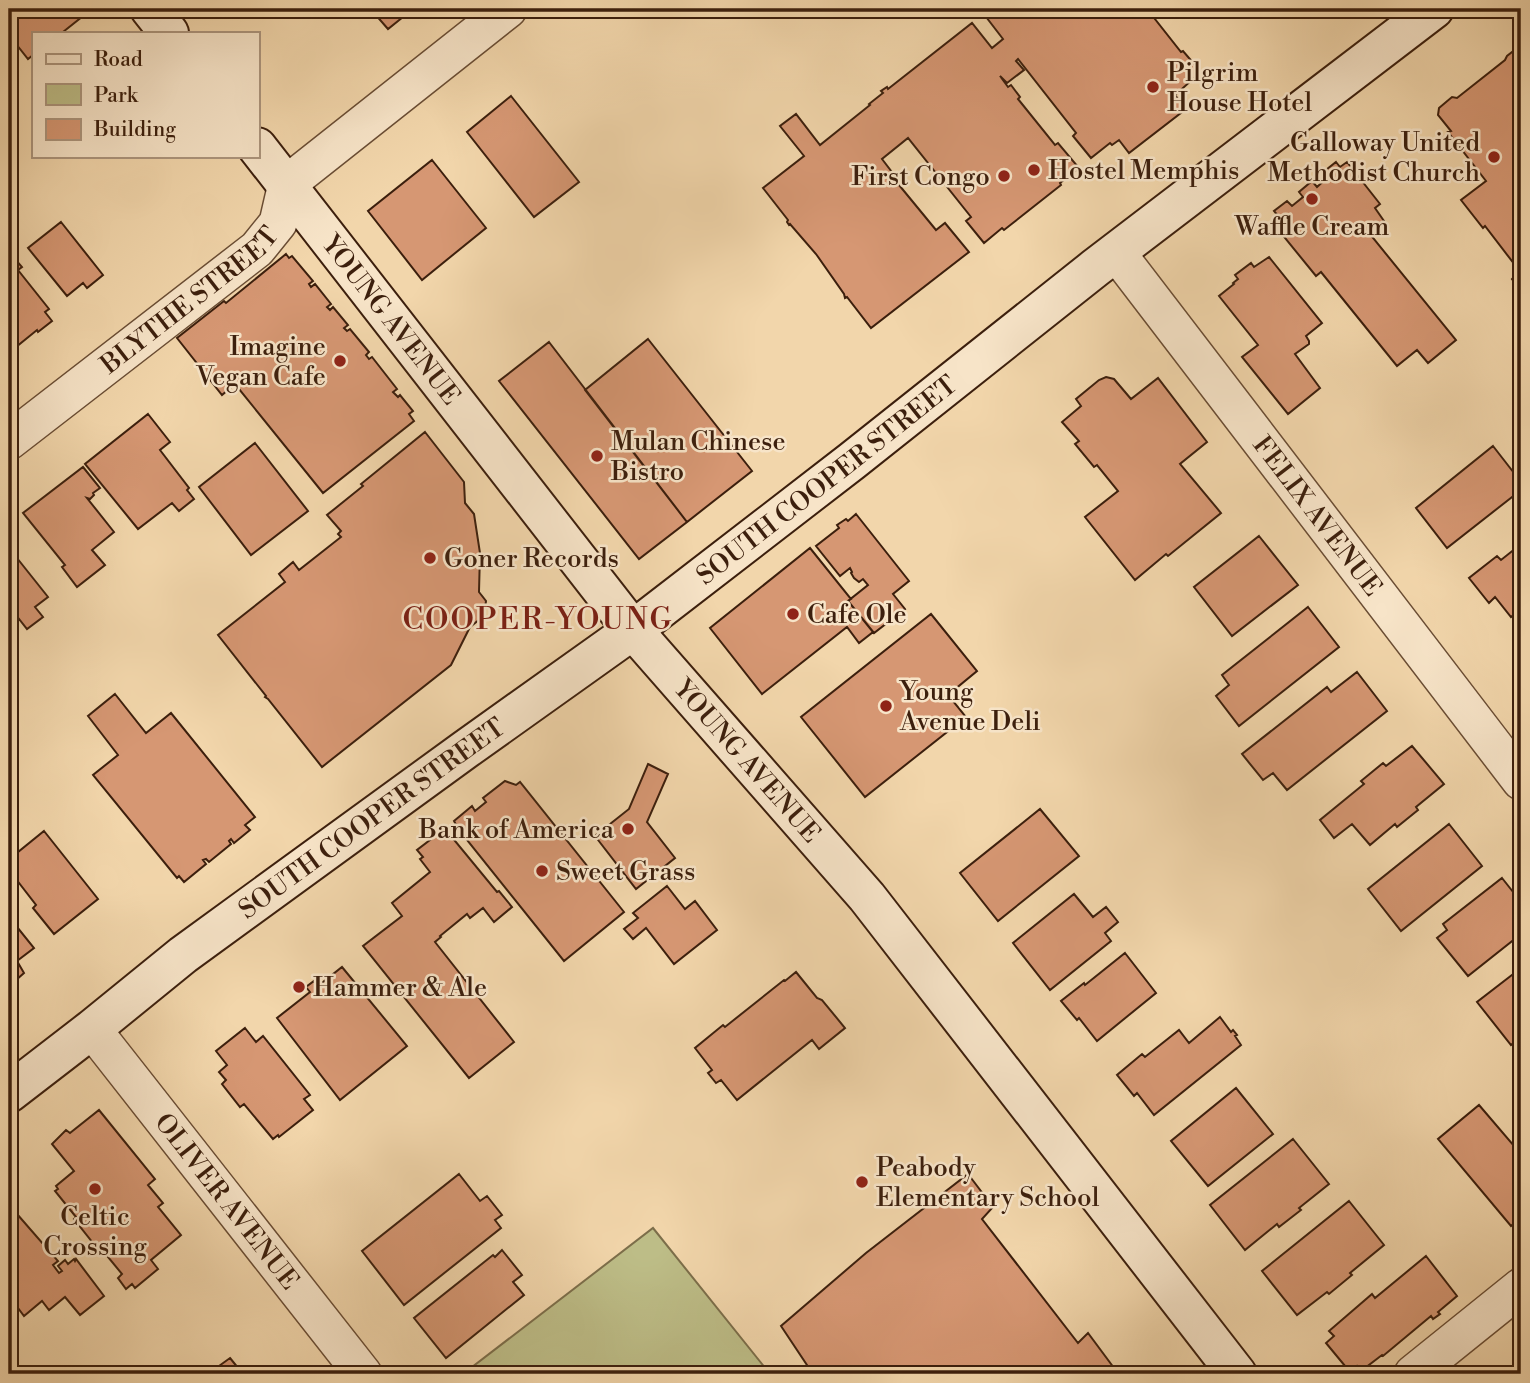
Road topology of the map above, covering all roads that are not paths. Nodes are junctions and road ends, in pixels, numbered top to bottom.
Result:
1 (150, 9) edge
2 (508, 9) edge
3 (1434, 9) edge
4 (168, 32) edge
5 (259, 150) edge
6 (286, 184) junction
7 (1116, 252) junction
8 (9, 441) edge
9 (634, 630) junction
10 (1521, 781) edge
11 (92, 1028) junction
12 (9, 1093) edge
13 (1521, 1287) edge
14 (363, 1374) edge
15 (1237, 1374) edge
16 (1413, 1374) edge

1 - 4 main road
2 - 6 street
3 - 7 main road, SOUTH COOPER STREET
5 - 6 main road, YOUNG AVENUE
6 - 8 street, BLYTHE STREET
6 - 9 main road, YOUNG AVENUE
7 - 9 main road, SOUTH COOPER STREET
7 - 10 street, FELIX AVENUE
9 - 11 main road, SOUTH COOPER STREET
9 - 15 main road, YOUNG AVENUE
11 - 12 main road, SOUTH COOPER STREET
11 - 14 street, OLIVER AVENUE
13 - 16 street

